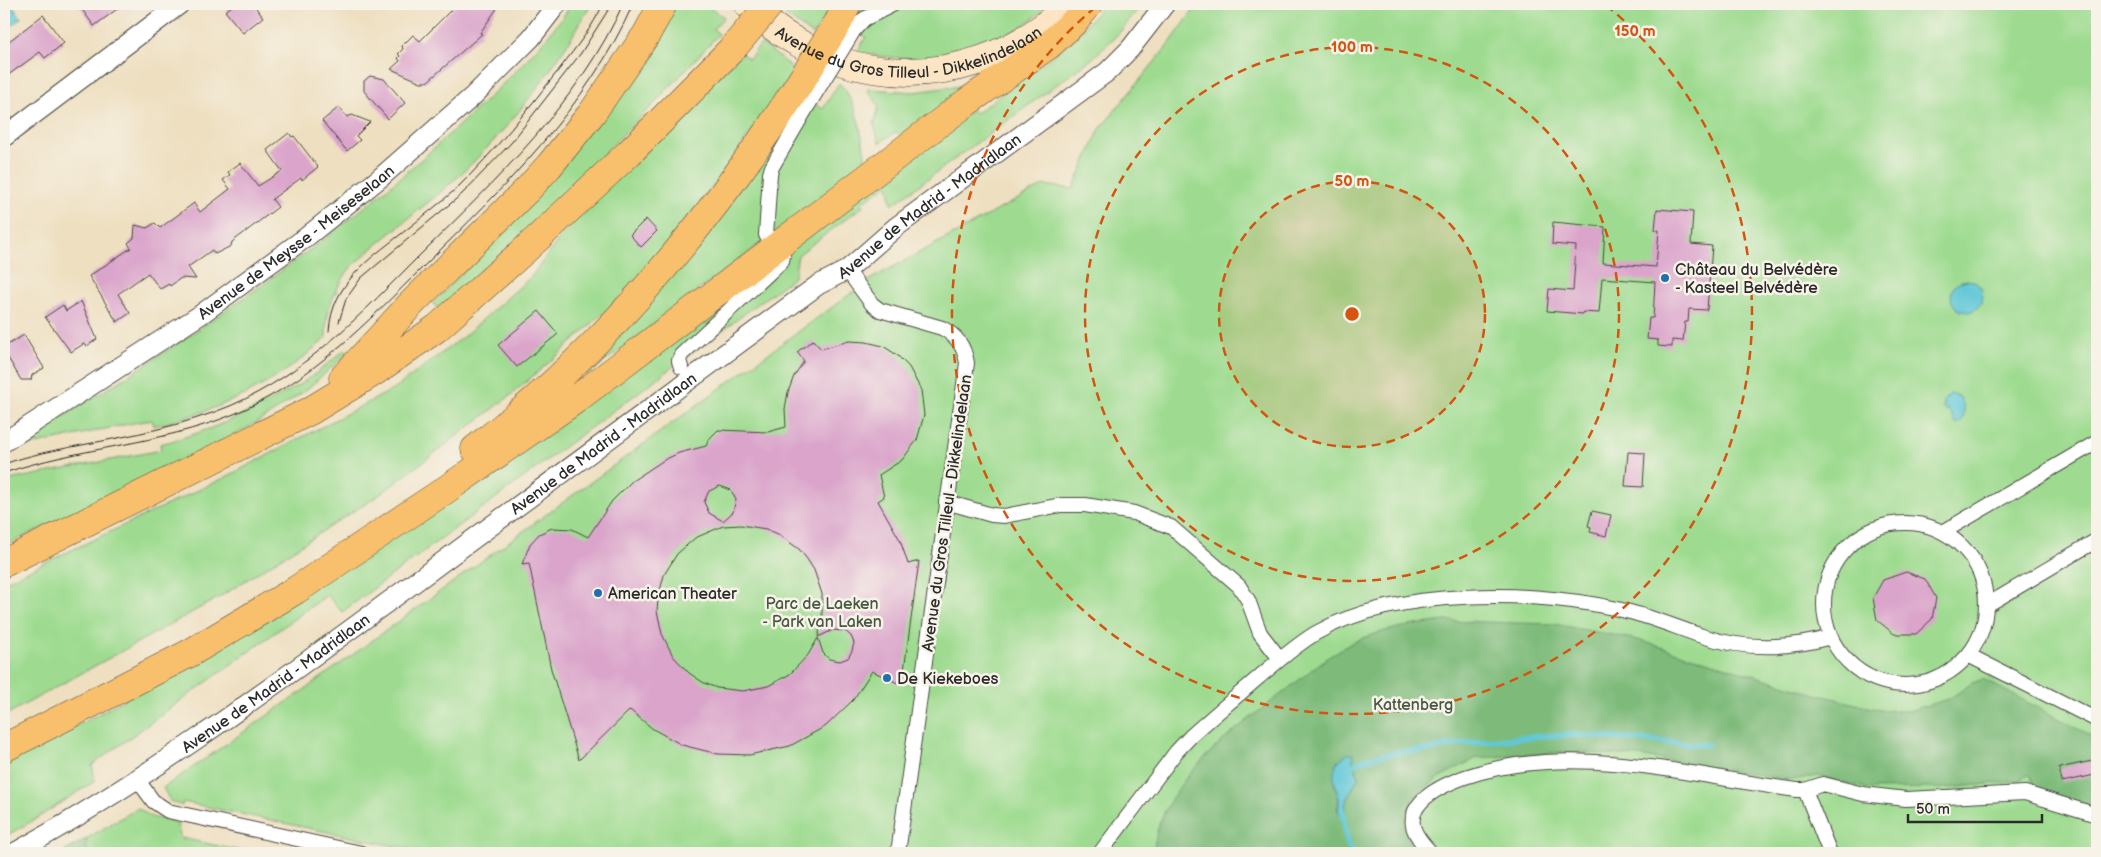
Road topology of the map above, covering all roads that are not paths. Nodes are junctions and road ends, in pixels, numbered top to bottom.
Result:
1 (180, 4) edge
2 (557, 4) edge
3 (651, 4) edge
4 (663, 4) edge
5 (748, 4) edge
6 (770, 4) edge
7 (894, 4) edge
8 (1069, 4) edge
9 (1089, 4) edge
10 (1165, 4) edge
11 (847, 18) edge
12 (1020, 42) junction
13 (615, 79) junction
14 (802, 97) junction
15 (968, 102) junction
16 (4, 137) edge
17 (776, 248) junction
18 (847, 270) junction
19 (681, 367) dead end
20 (310, 411) junction
21 (4, 442) edge
22 (2097, 442) edge
23 (946, 502) junction
24 (1943, 532) junction
25 (2097, 540) edge
26 (4, 564) edge
27 (1987, 605) junction
28 (1832, 637) junction
29 (1968, 656) junction
30 (1280, 659) junction
31 (135, 680) junction
32 (2097, 720) edge
33 (4, 748) edge
34 (137, 779) junction
35 (1805, 790) junction
36 (2097, 815) edge
37 (14, 853) edge
38 (360, 853) edge
39 (898, 853) edge
40 (1100, 853) edge
41 (1431, 853) edge
42 (1830, 853) edge

1 - 16 street
2 - 21 street, Avenue de Meysse - Meiseselaan
3 - 13 highway
4 - 13 highway
5 - 12 main road, Avenue du Gros Tilleul - Dikkelindelaan
6 - 20 highway, bridge
7 - 11 street
8 - 12 main road, Avenue du Gros Tilleul - Dikkelindelaan
9 - 15 highway
10 - 18 street, Avenue de Madrid - Madridlaan
11 - 14 highway, bridge
12 - 15 highway
13 - 20 highway
14 - 17 street
14 - 31 highway
15 - 17 highway
17 - 19 street
17 - 31 highway
18 - 23 street, Avenue du Gros Tilleul - Dikkelindelaan
18 - 34 street, Avenue de Madrid - Madridlaan
20 - 26 highway
22 - 24 street
23 - 30 street
23 - 39 street, Avenue du Gros Tilleul - Dikkelindelaan
24 - 27 street
24 - 28 street
25 - 27 street
27 - 29 street
28 - 29 street
28 - 30 street
29 - 32 street
30 - 40 street
31 - 33 highway
34 - 37 street, Avenue de Madrid - Madridlaan
34 - 38 street
35 - 36 street
35 - 41 street
35 - 42 street

